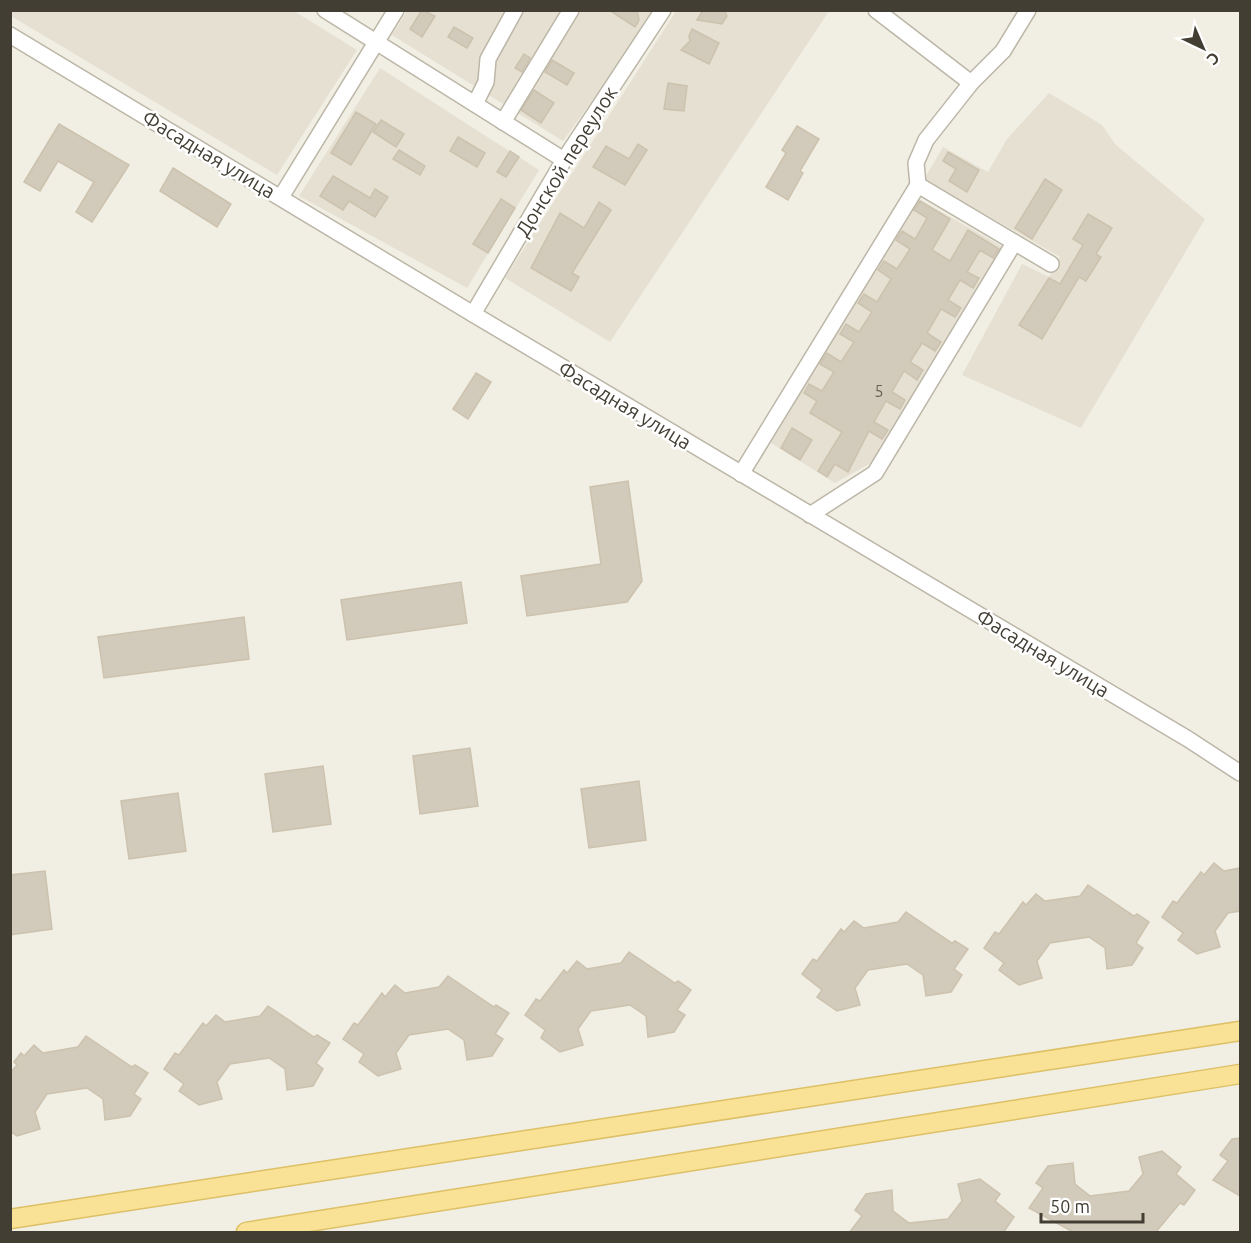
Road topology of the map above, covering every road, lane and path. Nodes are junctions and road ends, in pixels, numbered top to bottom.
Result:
1 (325, 10) edge
2 (396, 10) edge
3 (515, 10) edge
4 (571, 10) edge
5 (663, 10) edge
6 (876, 10) edge
7 (1028, 10) edge
8 (10, 35) edge
9 (377, 43) junction
10 (971, 83) junction
11 (475, 104) junction
12 (503, 122) junction
13 (564, 160) junction
14 (918, 185) junction
15 (281, 198) junction
16 (1014, 243) junction
17 (1051, 264) dead end
18 (473, 314) junction
19 (741, 474) junction
20 (810, 515) junction
21 (1240, 773) edge
22 (1240, 1031) edge
23 (1240, 1074) edge
24 (10, 1219) edge
25 (246, 1233) edge

1 - 9 street
2 - 9 street
3 - 11 street
4 - 12 street
5 - 13 street, Донской переулок
6 - 10 street
7 - 10 street
8 - 15 street, Фасадная улица
9 - 11 street
9 - 15 street
10 - 14 street
11 - 12 street
12 - 13 street
13 - 18 street, Донской переулок
14 - 16 street
14 - 19 street
15 - 18 street, Фасадная улица
16 - 17 street
16 - 20 street
18 - 19 street, Фасадная улица
19 - 20 street, Фасадная улица
20 - 21 street, Фасадная улица
22 - 24 main road
23 - 25 main road

